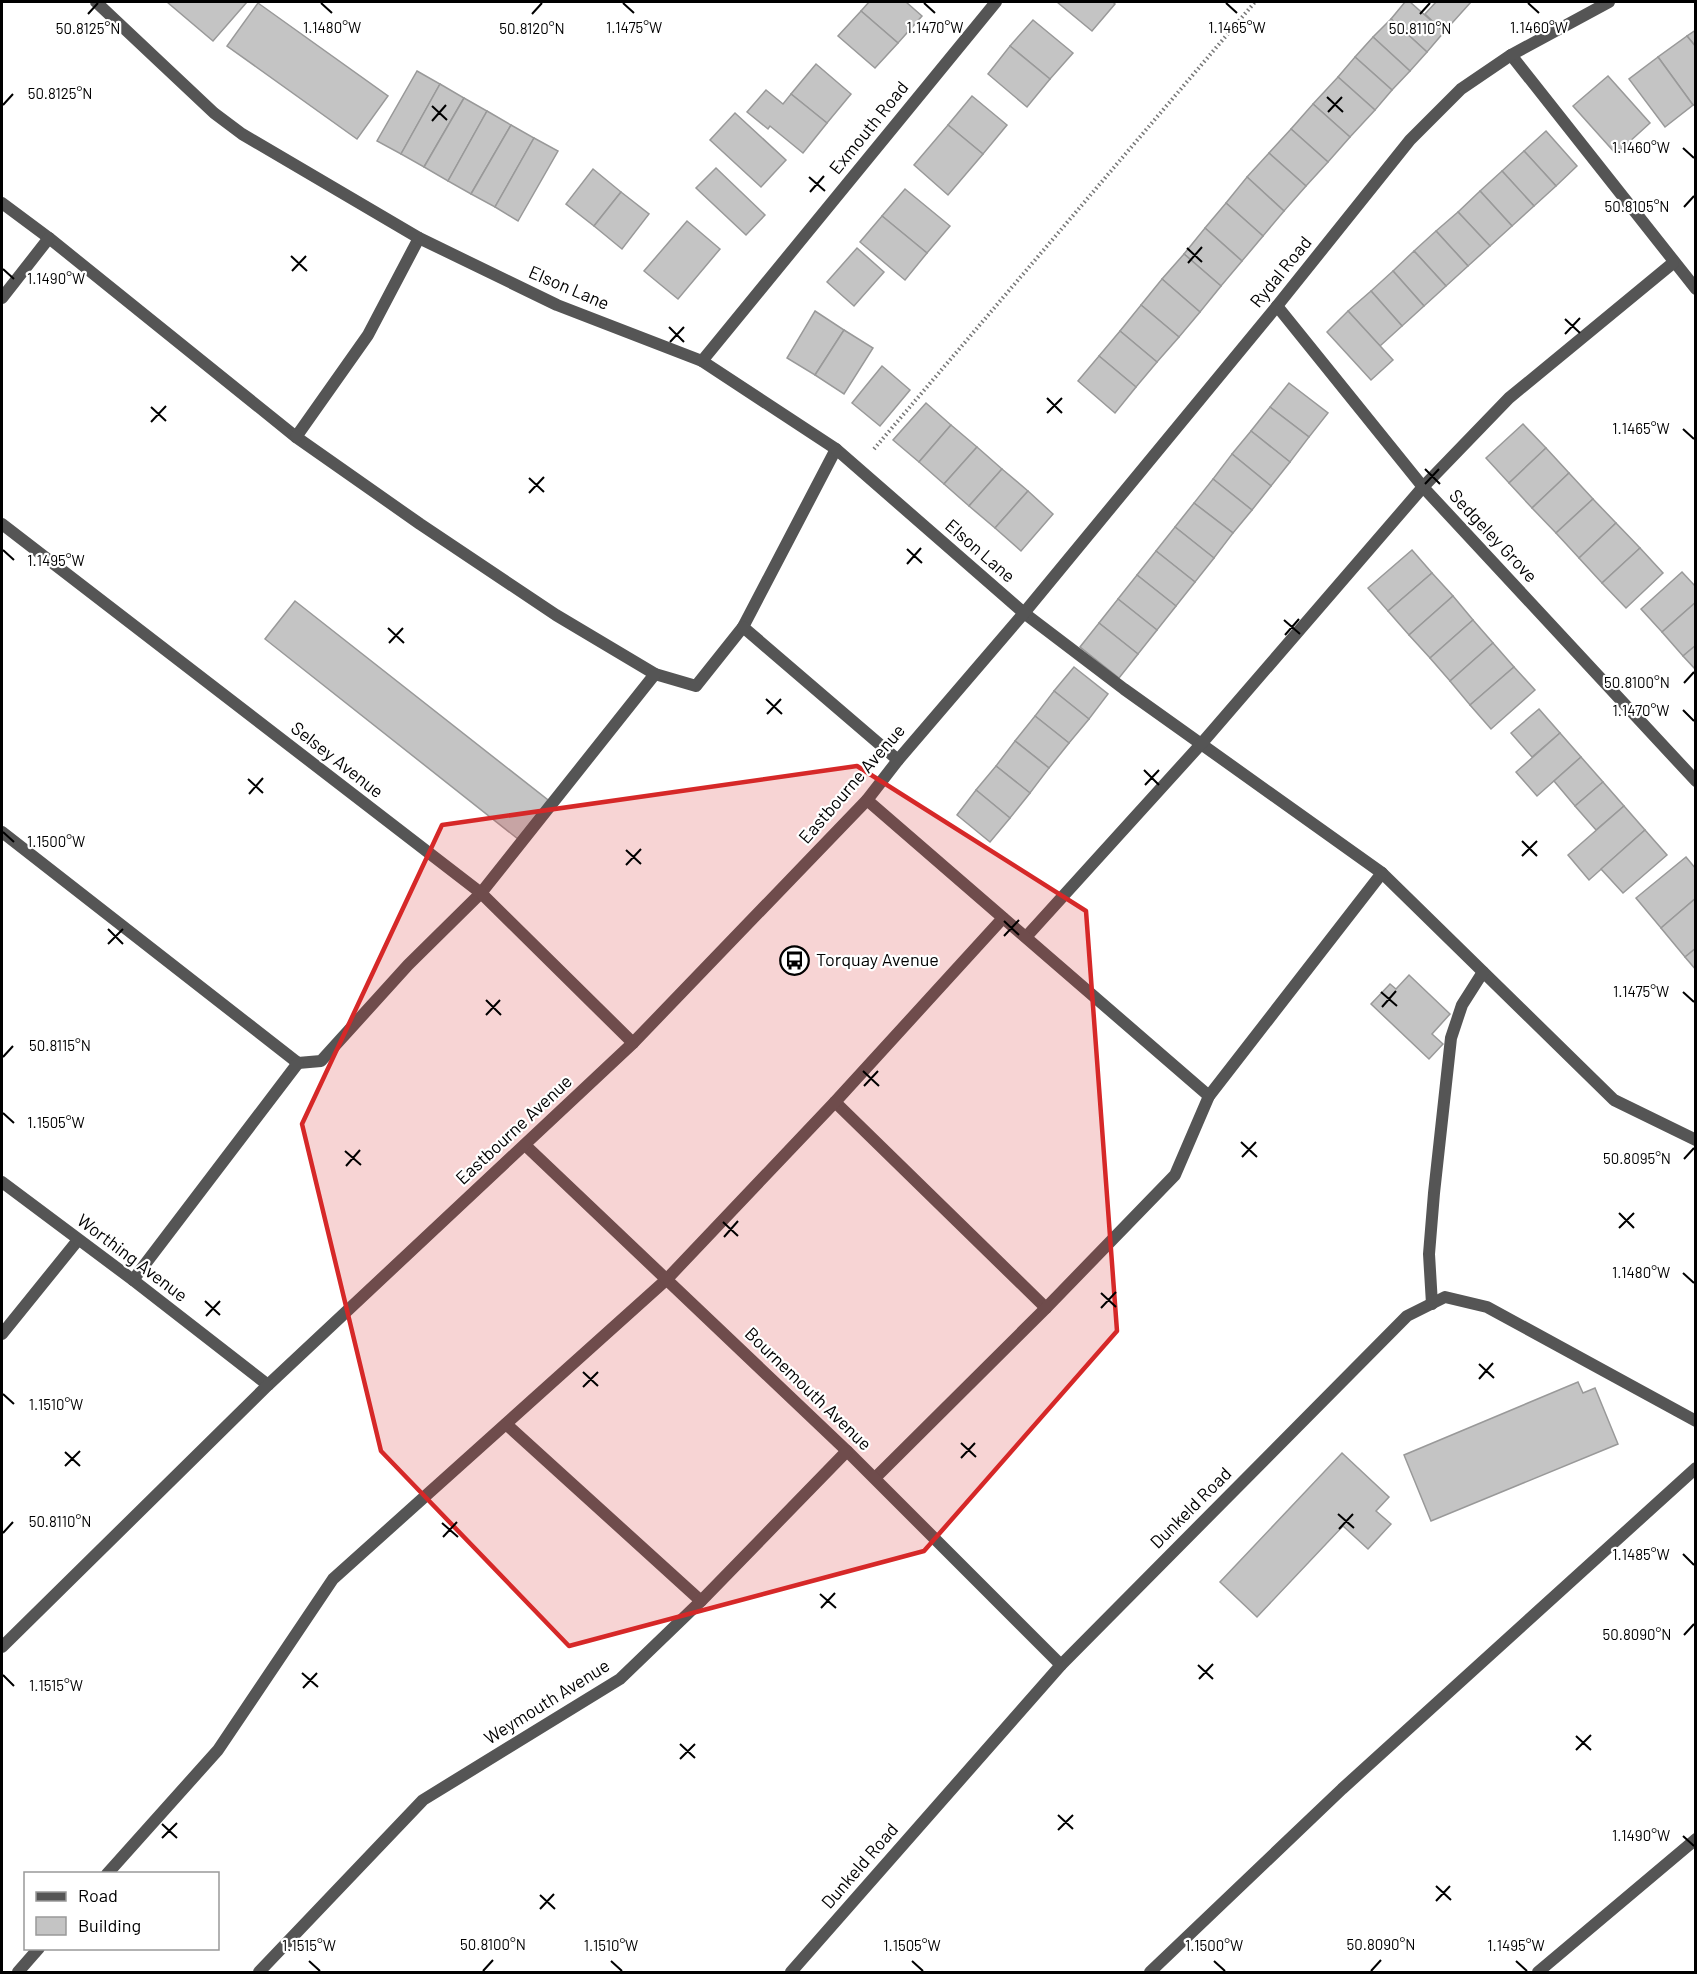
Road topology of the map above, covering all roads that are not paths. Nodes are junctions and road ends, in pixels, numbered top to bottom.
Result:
1 (96, 2) edge
2 (996, 2) edge
3 (1609, 2) edge
4 (1511, 55) junction
5 (2, 203) edge
6 (49, 238) junction
7 (419, 238) junction
8 (1674, 263) junction
9 (1695, 289) edge
10 (2, 298) edge
11 (1277, 306) junction
12 (702, 361) junction
13 (296, 437) junction
14 (836, 449) junction
15 (1423, 487) junction
16 (2, 524) edge
17 (1024, 614) junction
18 (743, 627) junction
19 (655, 674) junction
20 (1202, 743) junction
21 (898, 760) junction
22 (1695, 781) edge
23 (867, 800) junction
24 (2, 832) edge
25 (1382, 873) junction
26 (482, 893) junction
27 (1003, 918) junction
28 (1026, 937) junction
29 (1484, 972) junction
30 (633, 1043) junction
31 (298, 1063) junction
32 (1209, 1096) junction
33 (835, 1102) junction
34 (1695, 1140) edge
35 (525, 1145) junction
36 (2, 1182) edge
37 (78, 1240) junction
38 (133, 1280) junction
39 (666, 1280) junction
40 (1432, 1304) junction
41 (1046, 1308) junction
42 (2, 1334) edge
43 (268, 1385) junction
44 (1695, 1421) edge
45 (506, 1424) junction
46 (847, 1451) junction
47 (1695, 1468) edge
48 (875, 1478) junction
49 (700, 1601) junction
50 (2, 1647) edge
51 (1060, 1665) junction
52 (1695, 1839) edge
53 (109, 1872) edge
54 (37, 1950) edge
55 (18, 1972) edge
56 (259, 1972) edge
57 (791, 1972) edge
58 (1150, 1972) edge
59 (1538, 1972) edge

1 - 7 street, Elson Lane
2 - 12 street, Exmouth Road
3 - 4 street, Rydal Road
4 - 8 street
4 - 11 street, Rydal Road
5 - 6 street
6 - 10 street
6 - 13 street
7 - 12 street, Elson Lane
7 - 13 street
8 - 9 street
8 - 15 street
11 - 15 street, Sedgeley Grove
11 - 17 street, Rydal Road
12 - 14 street, Elson Lane
13 - 19 street
14 - 17 street, Elson Lane
14 - 18 street
15 - 20 street
15 - 22 street, Sedgeley Grove
16 - 26 street, Selsey Avenue
17 - 20 street, Elson Lane
17 - 21 street, Eastbourne Avenue
18 - 19 street
18 - 21 street
19 - 26 street
20 - 25 street, Elson Lane
20 - 28 street
21 - 23 street, Eastbourne Avenue
23 - 27 street
23 - 30 street, Eastbourne Avenue
24 - 31 street
25 - 29 street, Elson Lane
25 - 32 street
26 - 30 street, Selsey Avenue
26 - 31 street
27 - 28 street
27 - 33 street
28 - 32 street
29 - 34 street, Elson Lane
29 - 40 street
30 - 35 street, Eastbourne Avenue
31 - 38 street
32 - 41 street
33 - 39 street
33 - 41 street
35 - 39 street, Bournemouth Avenue
35 - 43 street, Eastbourne Avenue
36 - 37 street, Worthing Avenue
37 - 38 street, Worthing Avenue
37 - 42 street
38 - 43 street, Worthing Avenue
39 - 45 street
39 - 46 street, Bournemouth Avenue
40 - 44 street, Dunkeld Road
40 - 51 street, Dunkeld Road
41 - 48 street
43 - 50 street, Eastbourne Avenue
45 - 49 street
45 - 53 street
46 - 48 street, Bournemouth Avenue
46 - 49 street, Weymouth Avenue
47 - 58 street
48 - 51 street, Bournemouth Avenue
49 - 56 street, Weymouth Avenue
51 - 57 street, Dunkeld Road
52 - 59 street
54 - 55 street

